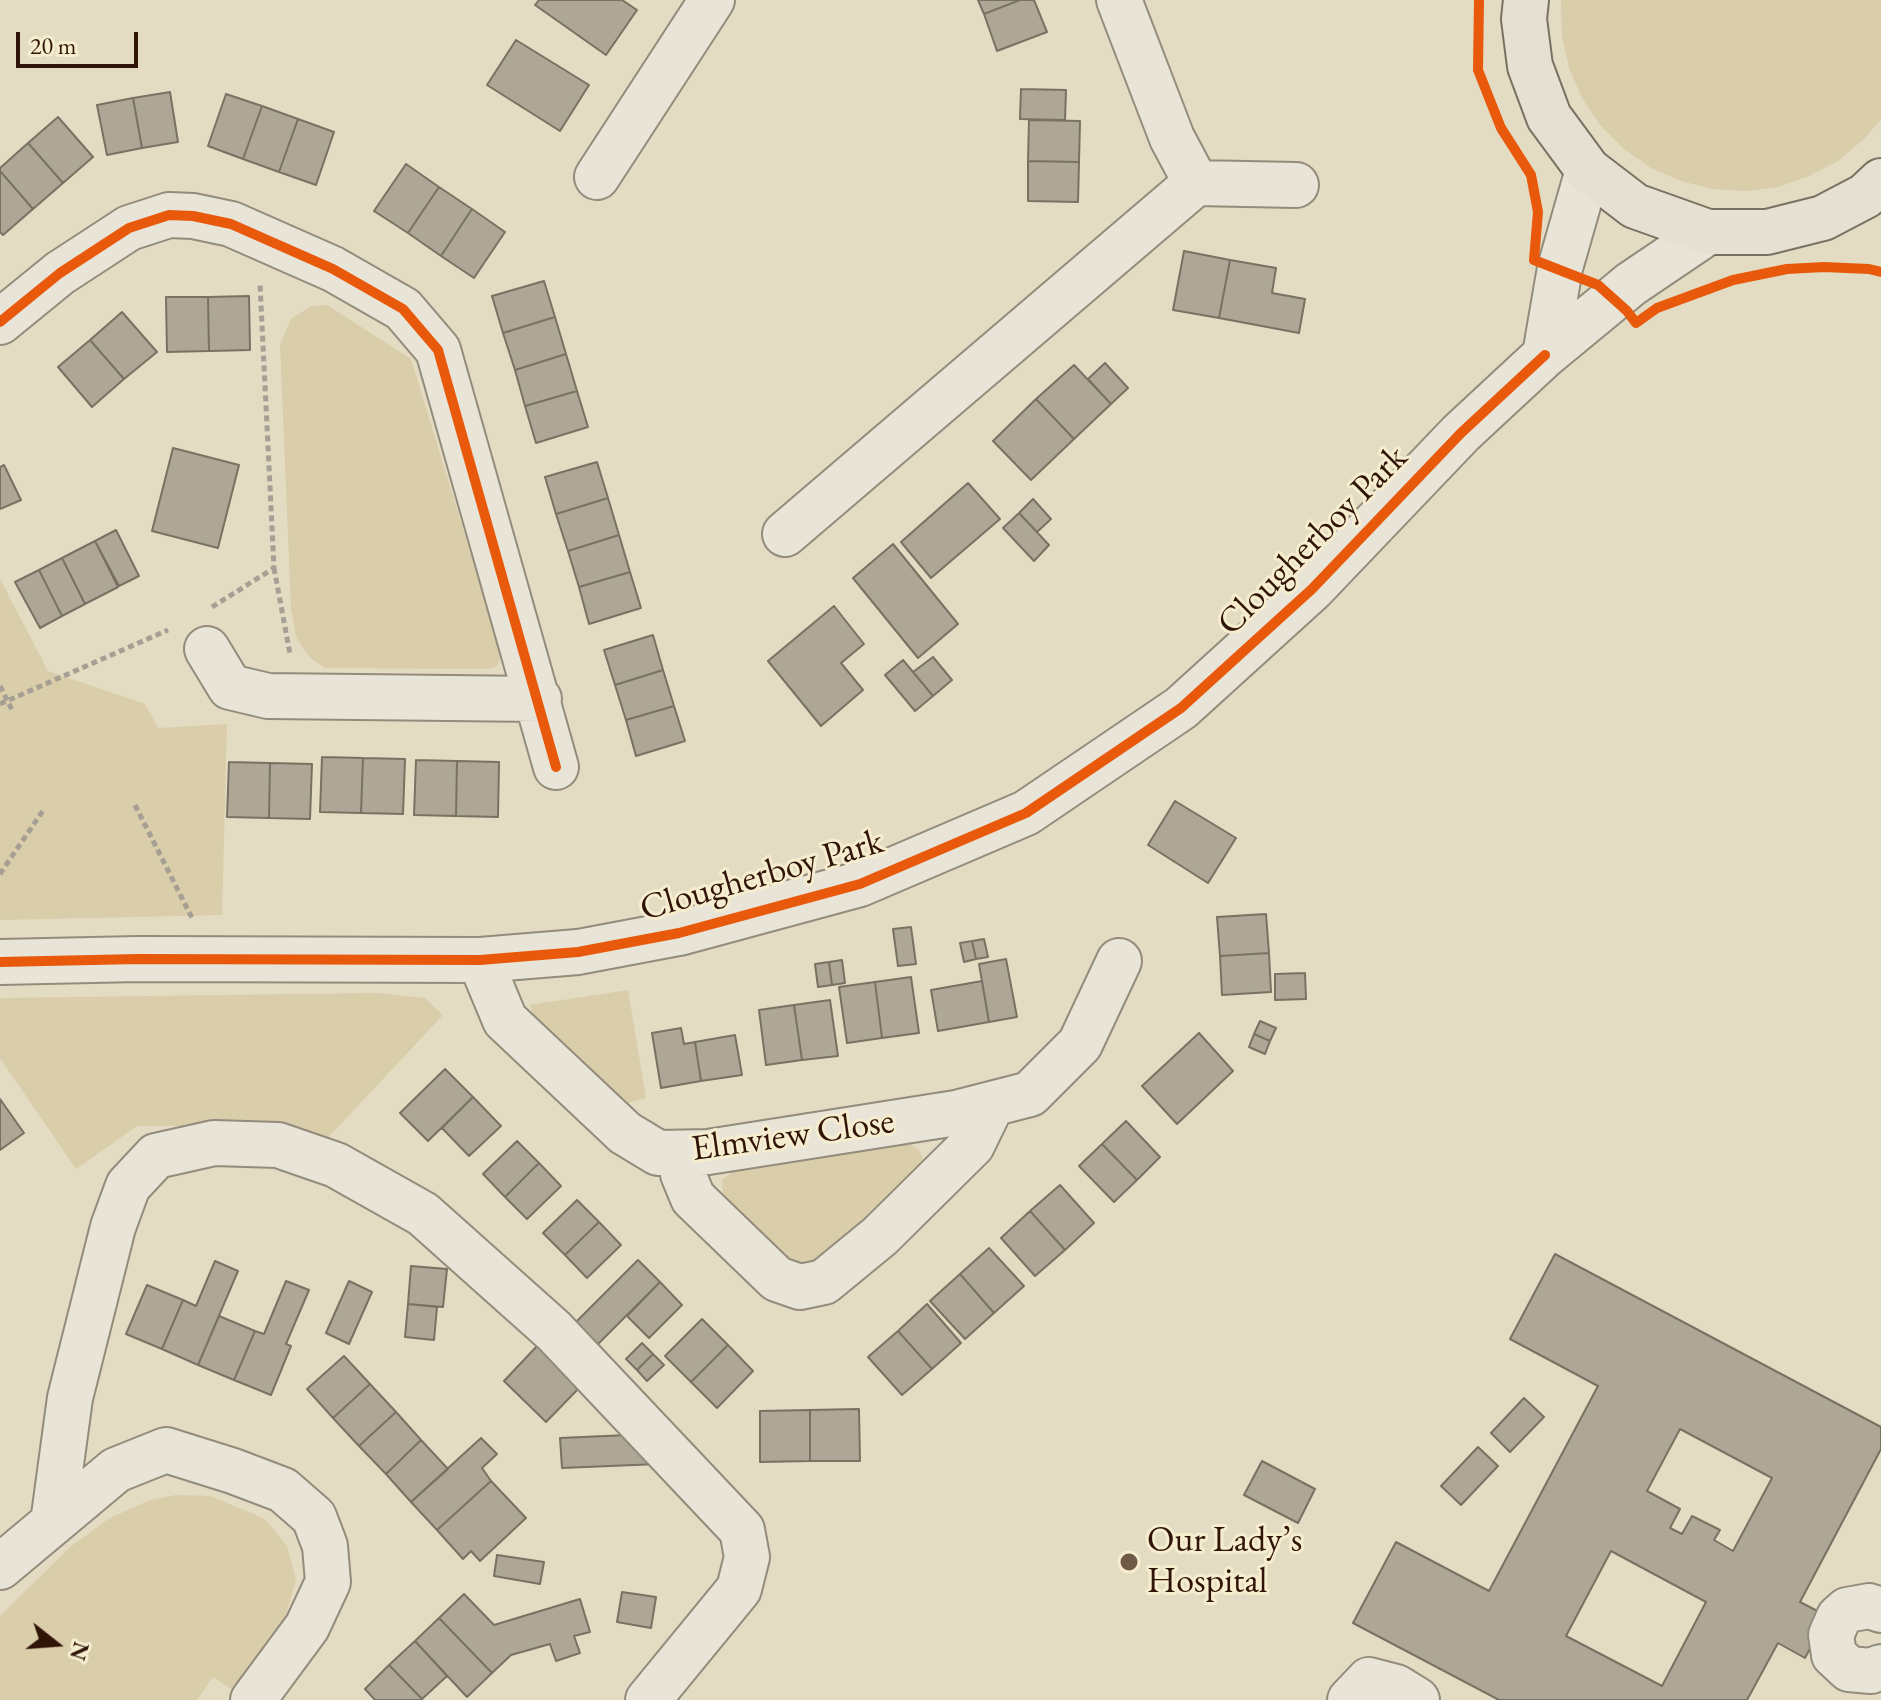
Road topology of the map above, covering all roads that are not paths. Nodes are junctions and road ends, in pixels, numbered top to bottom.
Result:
1 (712, 0) edge
2 (1119, 0) edge
3 (1526, 0) edge
4 (1588, 170) junction
5 (597, 177) dead end
6 (1196, 183) junction
7 (1296, 185) dead end
8 (1876, 193) edge
9 (1708, 232) junction
10 (0, 322) edge
11 (1545, 355) junction
12 (785, 534) dead end
13 (197, 628) road end
14 (539, 699) junction
15 (556, 767) dead end
16 (480, 960) junction
17 (1119, 961) dead end
18 (0, 962) edge
19 (992, 1104) junction
20 (680, 1153) junction
21 (53, 1523) junction
22 (0, 1567) edge
23 (1881, 1610) edge
24 (1864, 1680) edge
25 (253, 1700) edge
26 (648, 1700) edge
27 (1350, 1700) edge
28 (1417, 1700) edge

1 - 5 street
2 - 6 street
3 - 4 main road
4 - 9 main road
4 - 11 street
6 - 7 street
6 - 12 street
8 - 9 main road
9 - 11 street, Clougherboy Park
10 - 14 street
11 - 16 street, Clougherboy Park
13 - 14 street
14 - 15 street
16 - 18 street, Clougherboy Park
16 - 20 street, Elmview Close
17 - 19 street, Elmview Close
19 - 20 street, Elmview Close
19 - 20 street
21 - 22 street
21 - 25 street
21 - 26 street
23 - 24 street
27 - 28 street

